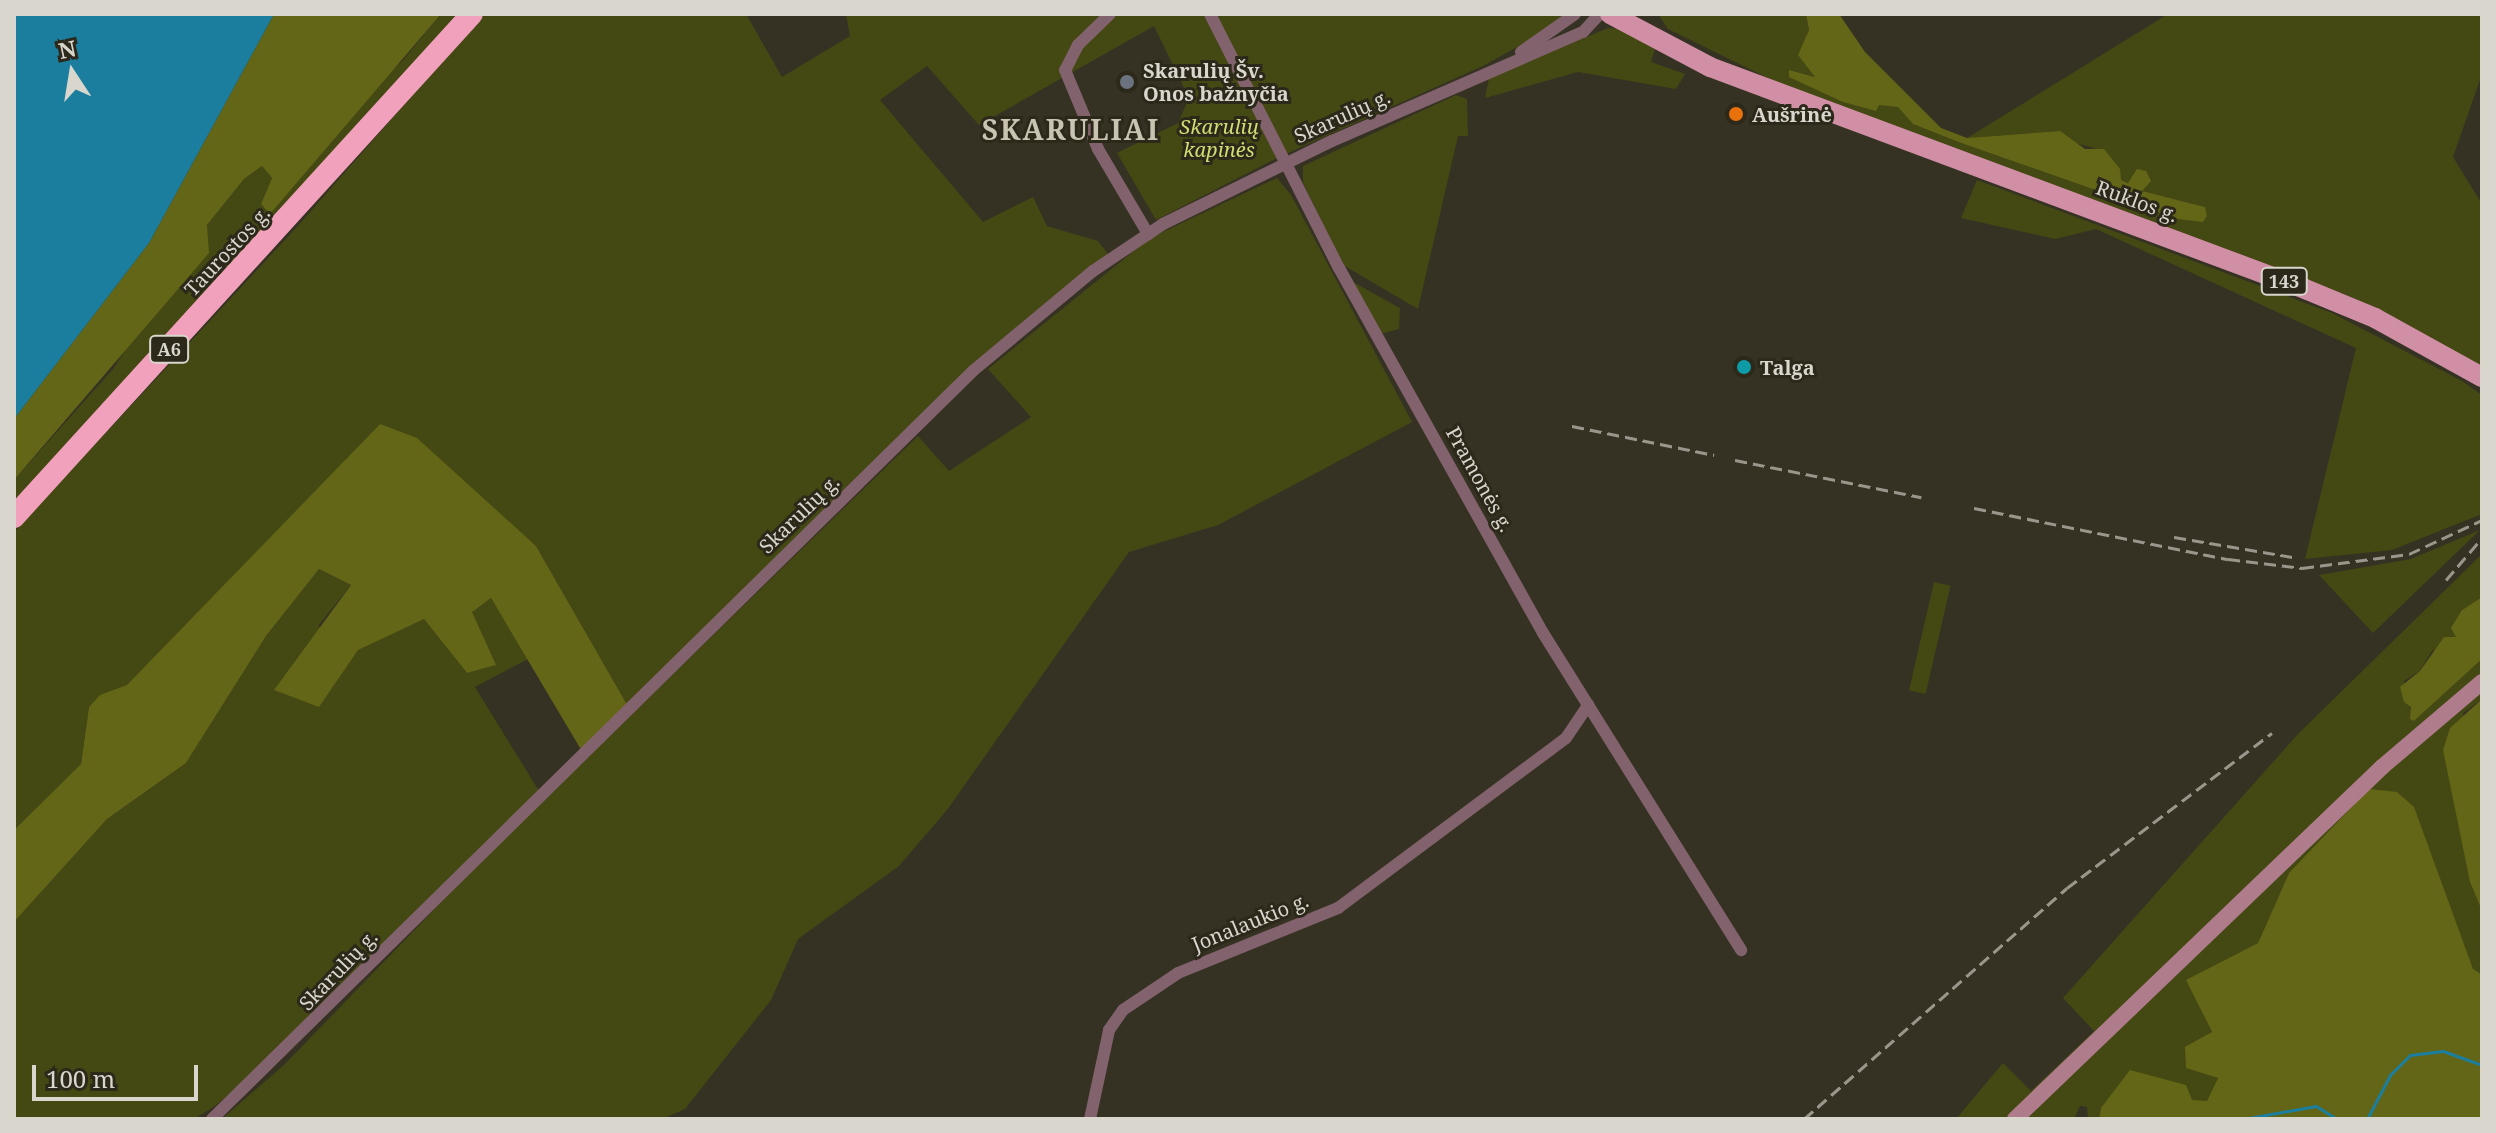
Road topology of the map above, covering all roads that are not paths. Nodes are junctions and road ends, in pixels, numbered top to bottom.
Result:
1 (472, 14) edge
2 (1110, 14) edge
3 (1210, 14) edge
4 (1575, 14) edge
5 (1600, 14) edge
6 (1610, 14) edge
7 (1632, 14) edge
8 (1505, 63) junction
9 (1767, 87) junction
10 (1289, 161) junction
11 (1148, 234) junction
12 (2482, 377) edge
13 (14, 517) edge
14 (2482, 682) edge
15 (1588, 705) junction
16 (1741, 950) dead end
17 (212, 1119) edge
18 (1090, 1119) edge
19 (2015, 1119) edge

1 - 13 highway, Taurostos g. / A6
2 - 11 street
3 - 10 street, Pramonės g.
4 - 8 street, Skarulių g.
5 - 8 street, Skarulių g.
6 - 9 main road, 143
7 - 9 main road, 143
8 - 10 street, Skarulių g.
9 - 12 main road, Ruklos g. / 143
10 - 11 street, Skarulių g.
10 - 15 street, Pramonės g.
11 - 17 street, Skarulių g.
14 - 19 main road
15 - 16 street, Pramonės g.
15 - 18 street, Jonalaukio g.

